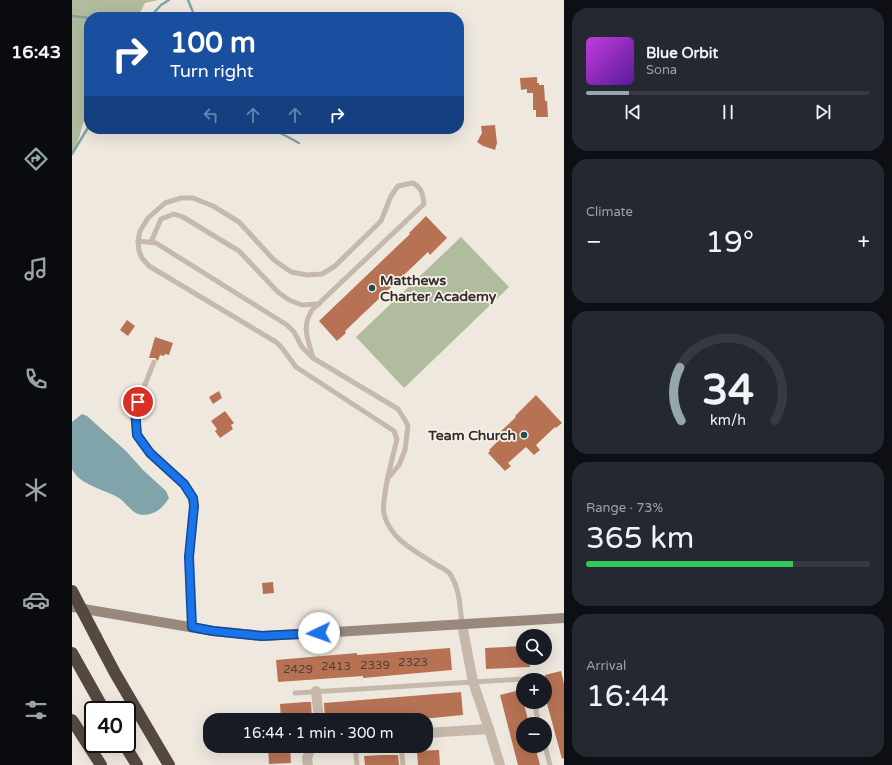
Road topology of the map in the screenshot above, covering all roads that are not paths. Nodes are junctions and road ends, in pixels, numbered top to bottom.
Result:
1 (138, 241) junction
2 (151, 242) junction
3 (319, 304) junction
4 (313, 358) junction
5 (154, 362) dead end
6 (389, 476) junction
7 (72, 592) edge
8 (72, 607) edge
9 (564, 618) edge
10 (462, 624) junction
11 (192, 627) junction
12 (73, 656) edge
13 (516, 679) edge
14 (473, 682) junction
15 (316, 691) junction
16 (295, 693) dead end
17 (96, 701) edge
18 (99, 701) edge
19 (318, 713) edge
20 (72, 720) edge
21 (72, 727) edge
22 (489, 729) junction
23 (433, 733) edge
24 (123, 753) edge
25 (130, 753) edge
26 (309, 753) edge
27 (356, 753) edge
28 (402, 753) edge
29 (547, 753) edge
30 (94, 765) edge
31 (101, 765) edge
32 (129, 765) edge
33 (137, 765) edge
34 (169, 765) edge
35 (308, 765) edge
36 (357, 765) edge
37 (403, 765) edge
38 (500, 765) edge
39 (550, 765) edge

1 - 2 lane
1 - 3 lane
1 - 6 lane
2 - 3 lane
2 - 4 lane
3 - 4 lane
4 - 6 lane
5 - 11 lane
6 - 10 lane
7 - 34 highway, bridge
8 - 11 street
9 - 10 street
10 - 11 street
10 - 14 street
12 - 17 highway
12 - 18 highway
13 - 14 lane
14 - 15 lane
14 - 22 street
15 - 16 lane
15 - 19 street
20 - 31 highway
21 - 30 highway
22 - 23 street
22 - 38 street
24 - 32 highway
25 - 33 highway
26 - 35 street
27 - 36 lane
28 - 37 lane
29 - 39 lane

